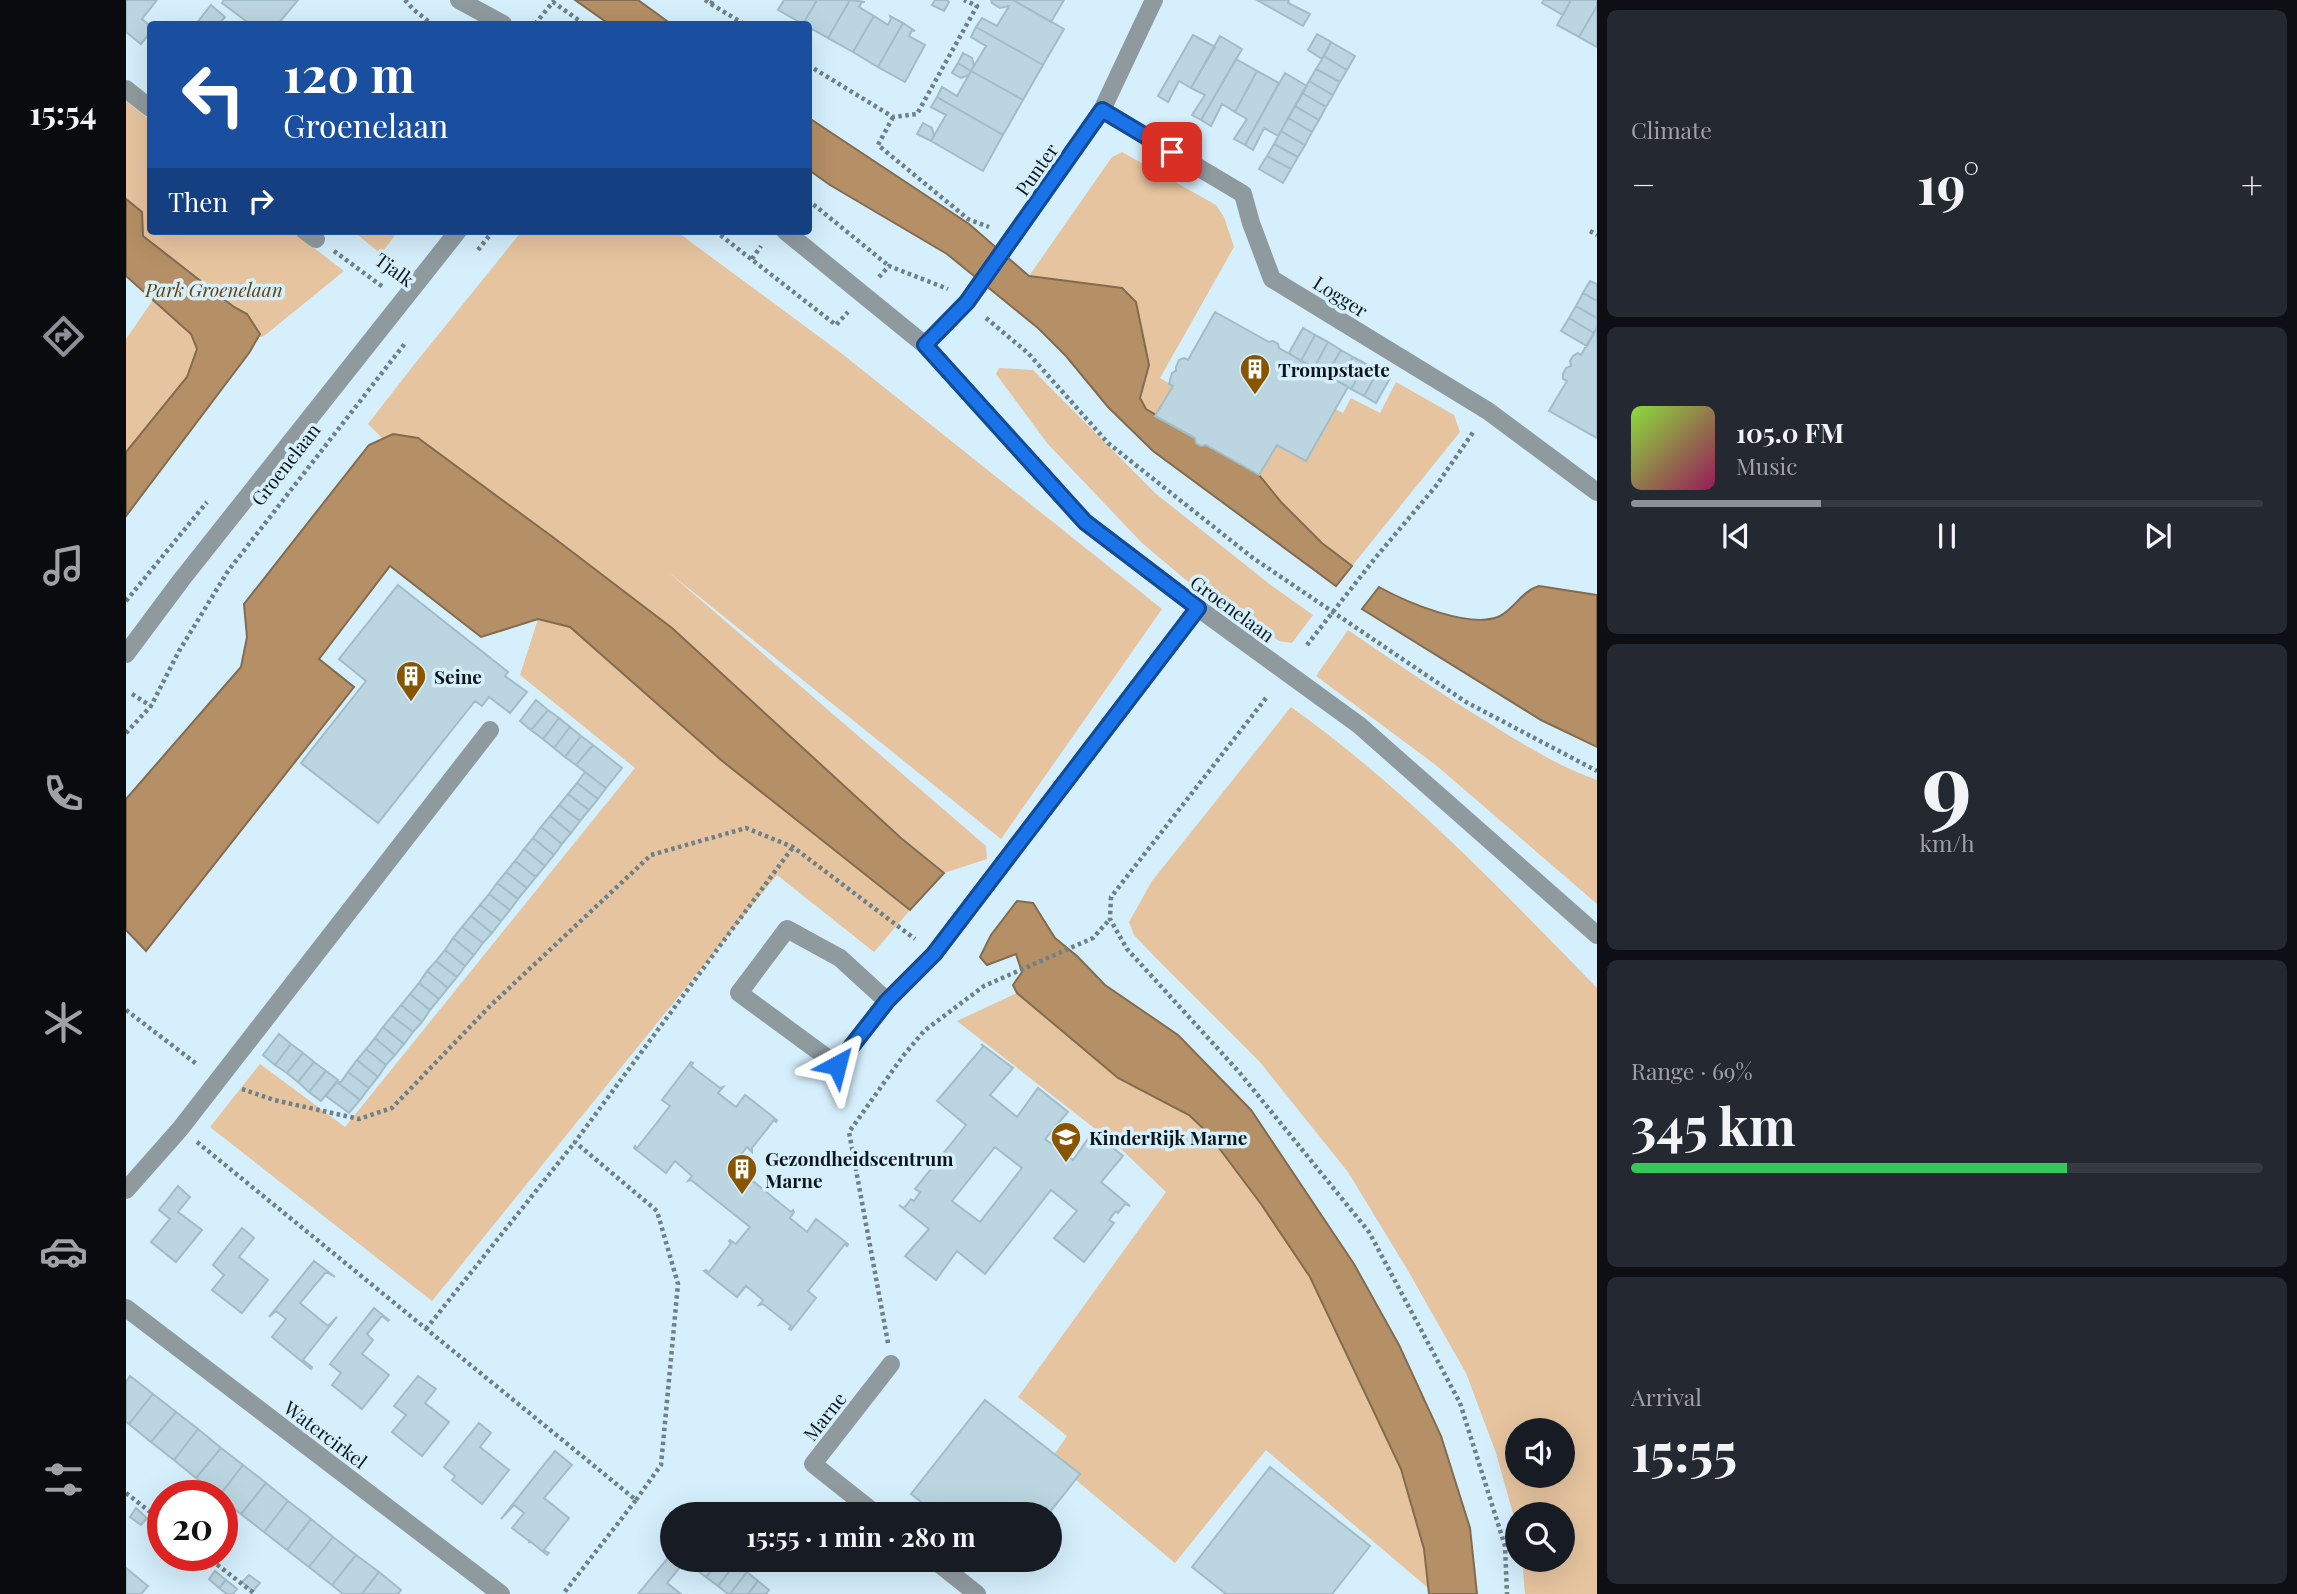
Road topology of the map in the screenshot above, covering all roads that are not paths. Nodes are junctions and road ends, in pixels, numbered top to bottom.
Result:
1 (459, 0) edge
2 (1154, 0) edge
3 (498, 21) edge
4 (126, 89) edge
5 (147, 106) edge
6 (1102, 110) junction
7 (455, 235) edge
8 (790, 235) edge
9 (925, 345) junction
10 (1597, 492) edge
11 (1198, 608) junction
12 (126, 654) edge
13 (490, 730) dead end
14 (1597, 935) edge
15 (887, 1001) junction
16 (126, 1190) edge
17 (126, 1308) edge
18 (891, 1364) road end
19 (861, 1502) edge
20 (949, 1572) edge
21 (501, 1594) edge
22 (977, 1594) edge

1 - 3 street
2 - 6 street, Punter
4 - 5 street
6 - 9 street, Punter
6 - 10 street, Logger
7 - 12 street, Groenelaan
8 - 9 street, Groenelaan
9 - 11 street, Groenelaan
11 - 14 street, Groenelaan
11 - 15 street
13 - 16 street
15 - 15 street
17 - 21 street, Watercirkel
18 - 19 street, Marne
20 - 22 street

